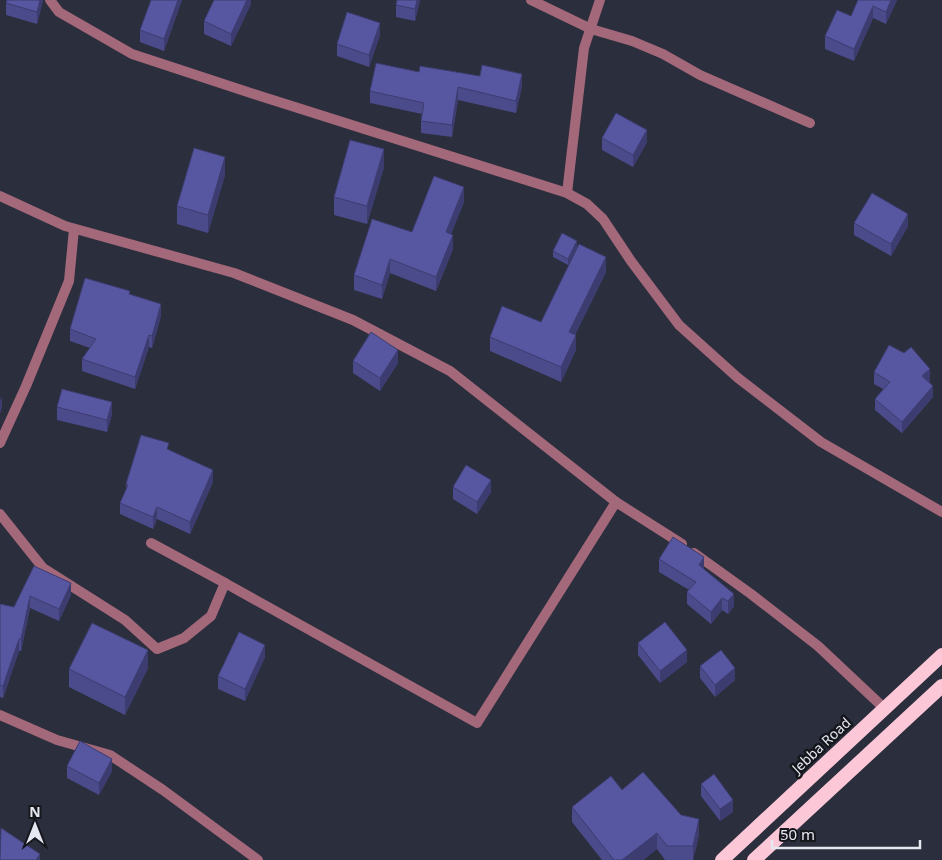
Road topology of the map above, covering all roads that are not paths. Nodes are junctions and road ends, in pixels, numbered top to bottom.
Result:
1 (50, 0) edge
2 (531, 0) edge
3 (600, 0) edge
4 (591, 29) junction
5 (810, 123) dead end
6 (567, 193) junction
7 (0, 196) edge
8 (74, 229) junction
9 (0, 443) edge
10 (616, 502) junction
11 (942, 512) edge
12 (0, 514) edge
13 (151, 543) dead end
14 (225, 583) junction
15 (942, 655) edge
16 (942, 686) edge
17 (884, 708) junction
18 (0, 715) edge
19 (258, 860) edge
20 (722, 860) edge
21 (754, 860) edge

1 - 6 street
2 - 4 street
3 - 4 street
4 - 5 street
4 - 6 street
6 - 11 street
7 - 8 street
8 - 9 street
8 - 10 street
10 - 14 street
10 - 17 street
12 - 14 street
13 - 14 street
15 - 17 highway, Jebba Road
16 - 21 highway
17 - 20 highway, Jebba Road
18 - 19 street

